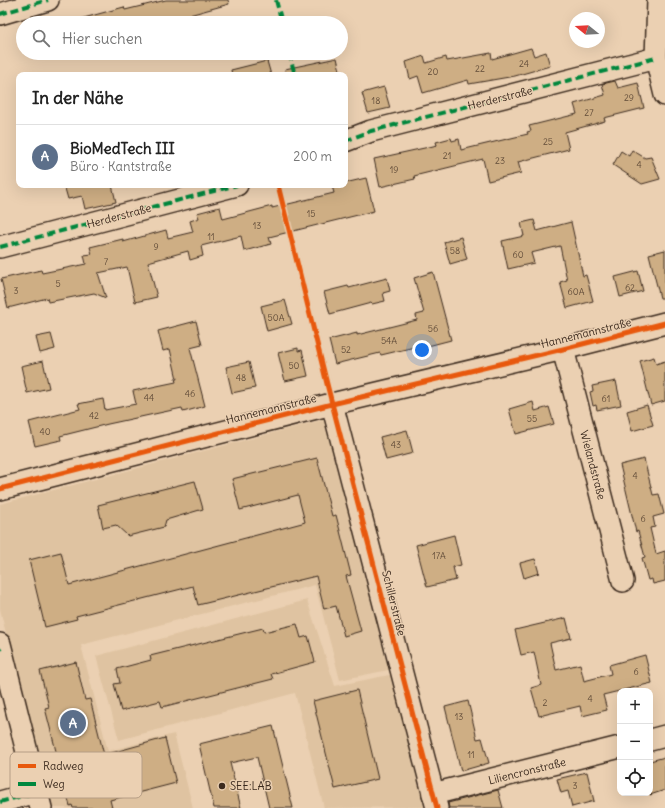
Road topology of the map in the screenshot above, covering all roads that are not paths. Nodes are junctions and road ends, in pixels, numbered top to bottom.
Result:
1 (48, 0) edge
2 (658, 0) edge
3 (0, 14) edge
4 (656, 58) junction
5 (665, 95) edge
6 (348, 140) edge
7 (226, 188) edge
8 (0, 247) edge
9 (665, 322) edge
10 (563, 350) junction
11 (332, 404) junction
12 (0, 489) edge
13 (624, 581) dead end
14 (0, 647) edge
15 (665, 736) edge
16 (653, 739) edge
17 (617, 748) edge
18 (27, 752) edge
19 (39, 800) edge
20 (435, 801) edge
21 (0, 802) edge

1 - 3 street
2 - 4 street
4 - 5 street
4 - 6 street, Herderstraße
7 - 8 street, Herderstraße
9 - 10 street, Hannemannstraße
10 - 11 street, Hannemannstraße
10 - 13 street, Wielandstraße
11 - 12 street, Hannemannstraße
11 - 20 street, Schillerstraße
14 - 18 street
15 - 16 street
17 - 20 street, Liliencronstraße
19 - 21 street

